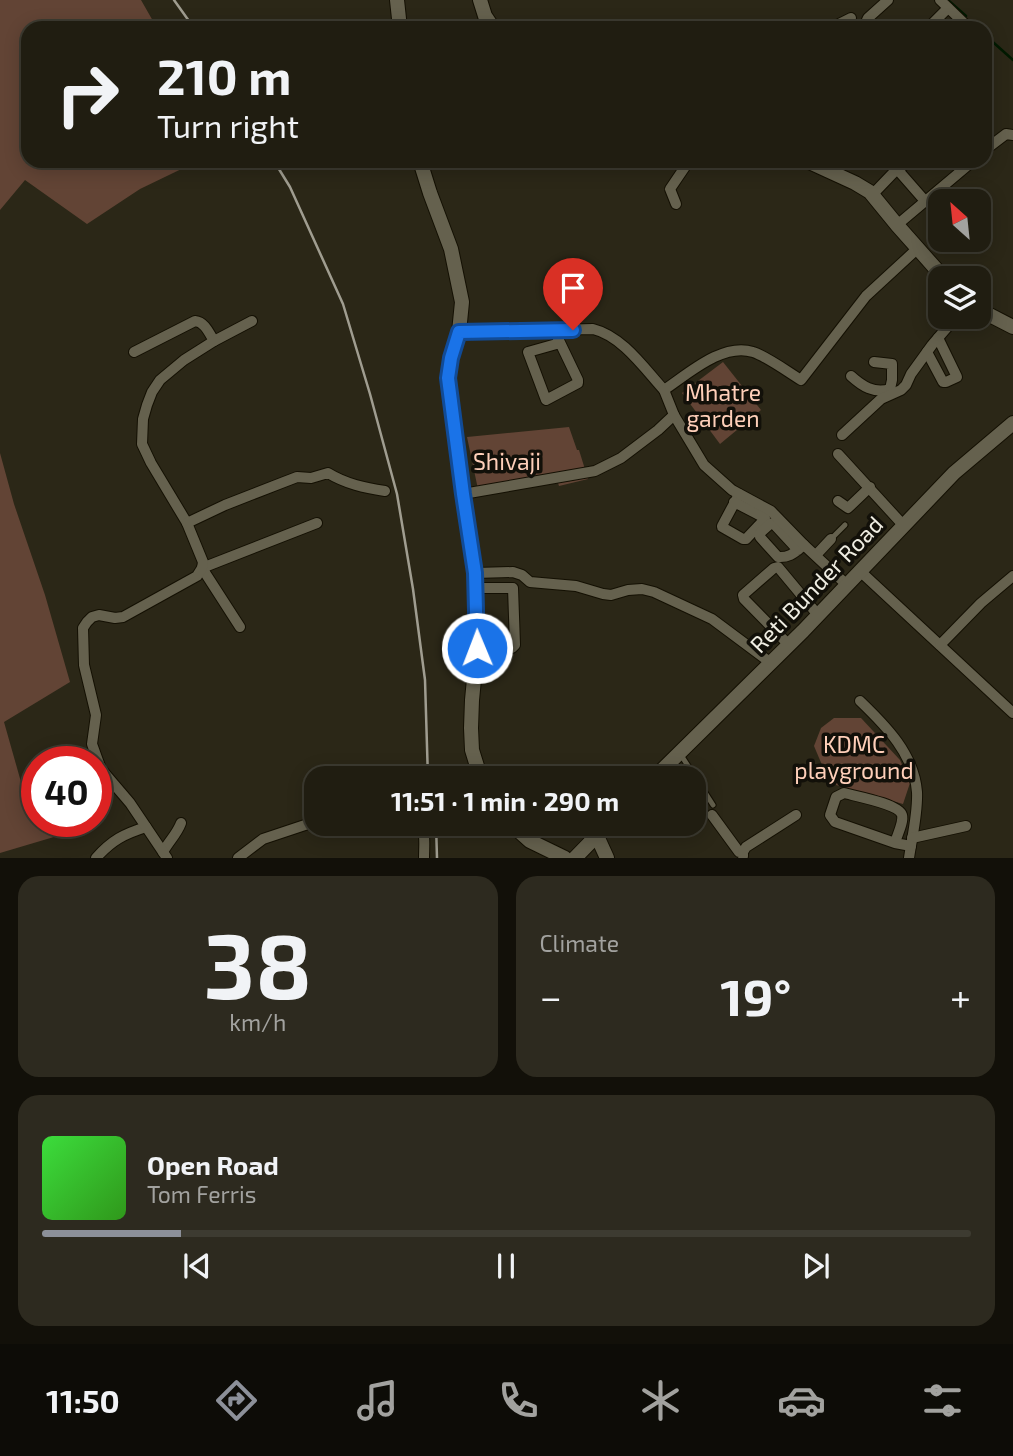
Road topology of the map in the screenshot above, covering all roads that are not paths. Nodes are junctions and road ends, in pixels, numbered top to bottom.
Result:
1 (397, 0) edge
2 (480, 0) edge
3 (888, 0) edge
4 (944, 4) edge
5 (851, 18) dead end
6 (399, 21) edge
7 (488, 21) edge
8 (845, 21) edge
9 (868, 21) edge
10 (933, 21) edge
11 (962, 21) edge
12 (1013, 135) edge
13 (992, 145) edge
14 (422, 168) edge
15 (684, 168) edge
16 (822, 168) edge
17 (893, 168) edge
18 (898, 168) edge
19 (965, 168) edge
20 (873, 194) junction
21 (925, 201) junction
22 (676, 204) dead end
23 (897, 225) junction
24 (917, 249) junction
25 (933, 266) edge
26 (991, 316) edge
27 (252, 321) dead end
28 (1013, 327) edge
29 (946, 329) edge
30 (554, 330) junction
31 (459, 332) junction
32 (938, 338) junction
33 (214, 341) junction
34 (561, 343) junction
35 (134, 352) dead end
36 (927, 352) junction
37 (874, 362) dead end
38 (890, 380) junction
39 (906, 384) junction
40 (664, 390) junction
41 (881, 399) junction
42 (674, 415) junction
43 (1013, 423) edge
44 (842, 435) dead end
45 (838, 454) dead end
46 (870, 487) junction
47 (385, 491) dead end
48 (463, 494) junction
49 (838, 501) dead end
50 (187, 523) junction
51 (317, 523) dead end
52 (845, 525) dead end
53 (904, 526) junction
54 (831, 539) joint
55 (816, 555) junction
56 (202, 568) junction
57 (861, 572) junction
58 (1013, 576) edge
59 (475, 580) junction
60 (847, 585) junction
61 (818, 615) junction
62 (240, 627) dead end
63 (789, 645) junction
64 (940, 645) junction
65 (477, 648) junction
66 (771, 663) junction
67 (860, 701) dead end
68 (1013, 713) edge
69 (679, 752) junction
70 (477, 766) edge
71 (666, 766) edge
72 (712, 810) joint
73 (796, 815) dead end
74 (181, 823) dead end
75 (304, 825) edge
76 (966, 826) dead end
77 (146, 827) junction
78 (424, 836) edge
79 (524, 836) edge
80 (597, 836) joint
81 (895, 843) junction
82 (910, 847) edge
83 (165, 855) edge
84 (743, 855) edge
85 (96, 858) edge
86 (237, 858) edge
87 (424, 858) edge
88 (565, 858) edge
89 (575, 858) edge
90 (607, 858) edge

1 - 6 street
2 - 7 street
3 - 9 street
4 - 10 street
4 - 11 street
5 - 8 street
12 - 13 street
14 - 31 street
15 - 22 street
16 - 20 street
17 - 20 street
18 - 21 street
19 - 21 street
20 - 23 street
21 - 23 street
23 - 24 street
24 - 25 street
24 - 40 street
26 - 28 street
27 - 33 street
29 - 32 street
30 - 31 street
30 - 34 street
30 - 40 street
31 - 48 street
32 - 36 street
32 - 36 street
33 - 35 street
33 - 50 street
34 - 34 street
36 - 39 street
37 - 38 street
38 - 39 street
38 - 41 street
39 - 41 street
40 - 42 street
41 - 44 street
42 - 48 street
42 - 55 street
43 - 53 street, Reti Bunder Road
45 - 46 street
46 - 49 street
46 - 53 street
47 - 50 street
48 - 59 street
50 - 56 street
51 - 56 street
52 - 54 lane
53 - 57 street, Reti Bunder Road
54 - 55 street
55 - 60 street
56 - 62 street
56 - 77 street
57 - 60 street, Reti Bunder Road
57 - 64 street
58 - 64 street
59 - 65 street
59 - 65 street
59 - 66 street
60 - 61 street, Reti Bunder Road
61 - 63 street, Reti Bunder Road
61 - 63 street
63 - 66 street, Reti Bunder Road
64 - 68 street
65 - 70 street
66 - 69 street, Reti Bunder Road
67 - 82 street
69 - 71 street, Reti Bunder Road
69 - 72 lane
72 - 84 street
73 - 84 street
74 - 83 street
75 - 86 street
76 - 82 street
77 - 83 street
77 - 85 street
78 - 87 street
79 - 88 street
80 - 89 street
80 - 90 street
81 - 81 street
81 - 82 street

